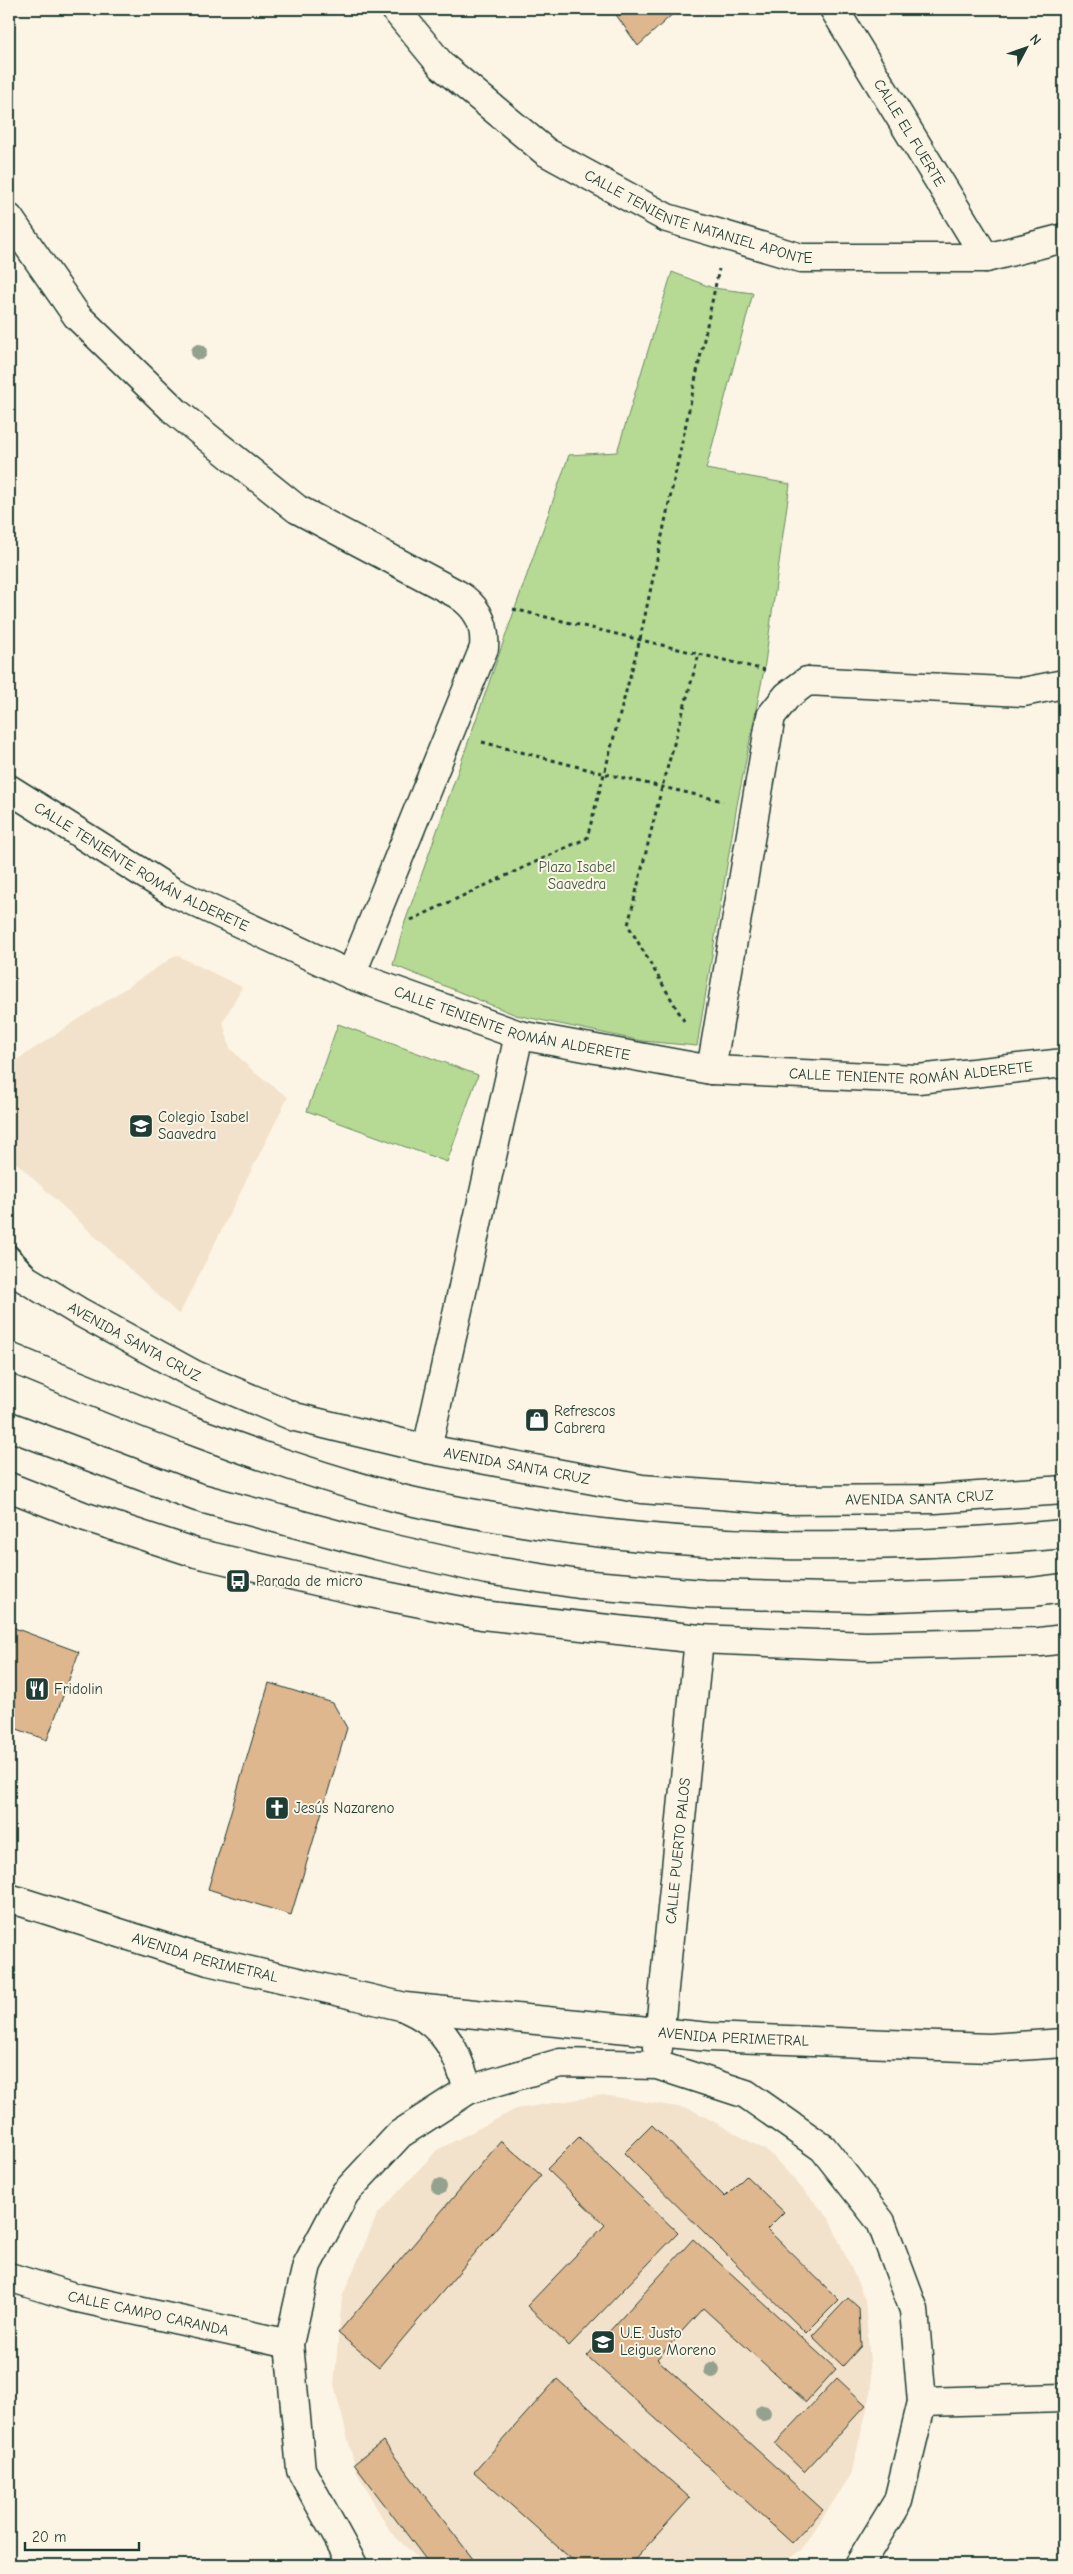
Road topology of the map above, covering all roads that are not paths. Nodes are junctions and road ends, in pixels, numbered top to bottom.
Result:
1 (395, 9) edge
2 (834, 9) edge
3 (9, 218) edge
4 (1064, 238) edge
5 (986, 258) junction
6 (1064, 684) edge
7 (9, 789) edge
8 (351, 975) junction
9 (519, 1035) junction
10 (1064, 1063) edge
11 (711, 1070) junction
12 (9, 1253) edge
13 (9, 1269) edge
14 (48, 1294) junction
15 (9, 1357) edge
16 (11, 1429) edge
17 (427, 1449) junction
18 (9, 1487) edge
19 (1064, 1490) edge
20 (1064, 1534) edge
21 (1064, 1588) edge
22 (1064, 1639) edge
23 (699, 1640) junction
24 (9, 1898) edge
25 (405, 2007) junction
26 (658, 2031) junction
27 (1064, 2042) edge
28 (657, 2064) junction
29 (468, 2090) junction
30 (9, 2277) edge
31 (288, 2344) junction
32 (1064, 2398) edge
33 (922, 2402) junction
34 (353, 2565) edge
35 (859, 2565) edge

1 - 5 street, CALLE TENIENTE NATANIEL APONTE
2 - 5 street, CALLE EL FUERTE
3 - 8 street
4 - 5 street, CALLE TENIENTE NATANIEL APONTE
6 - 11 street
7 - 8 street, CALLE TENIENTE ROMÁN ALDERETE
8 - 9 street, CALLE TENIENTE ROMÁN ALDERETE
9 - 11 street, CALLE TENIENTE ROMÁN ALDERETE
9 - 17 street
10 - 11 street, CALLE TENIENTE ROMÁN ALDERETE
12 - 14 lane
13 - 14 street, AVENIDA SANTA CRUZ
14 - 17 street, AVENIDA SANTA CRUZ
15 - 20 street
16 - 21 street
17 - 19 street, AVENIDA SANTA CRUZ
18 - 23 street
22 - 23 street
23 - 26 street, CALLE PUERTO PALOS
24 - 25 street, AVENIDA PERIMETRAL
25 - 26 street, AVENIDA PERIMETRAL
25 - 29 street, AVENIDA PERIMETRAL
26 - 27 street, AVENIDA PERIMETRAL
26 - 28 street, CALLE PUERTO PALOS
28 - 29 street
28 - 33 street
29 - 31 street
30 - 31 street, CALLE CAMPO CARANDA
31 - 34 street
32 - 33 street
33 - 35 street

